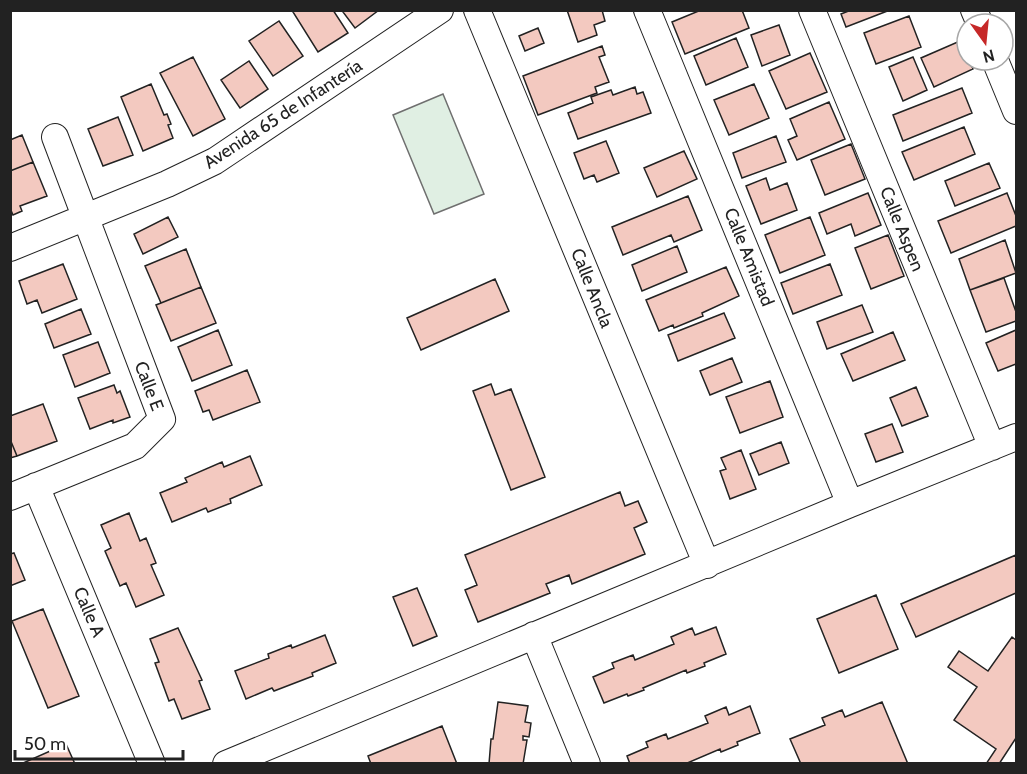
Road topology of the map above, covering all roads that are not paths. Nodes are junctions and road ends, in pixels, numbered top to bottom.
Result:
1 (440, 10) edge
2 (477, 10) edge
3 (647, 10) edge
4 (812, 10) edge
5 (1000, 72) edge
6 (1017, 111) edge
7 (55, 137) dead end
8 (85, 218) junction
9 (10, 248) edge
10 (1017, 437) edge
11 (992, 447) junction
12 (36, 486) junction
13 (10, 497) edge
14 (850, 504) junction
15 (707, 565) junction
16 (534, 635) junction
17 (152, 764) edge
18 (226, 764) edge
19 (587, 764) edge

1 - 8 street, Avenida 65 de Infantería
2 - 15 street, Calle Ancla
3 - 14 street, Calle Amistad
4 - 11 street, Calle Aspen
5 - 6 street
7 - 8 street
8 - 9 street, Avenida 65 de Infantería
8 - 12 street, Calle E
10 - 11 street
11 - 14 street
12 - 13 street
12 - 17 street, Calle A
14 - 15 street
15 - 16 street
16 - 18 street
16 - 19 street

